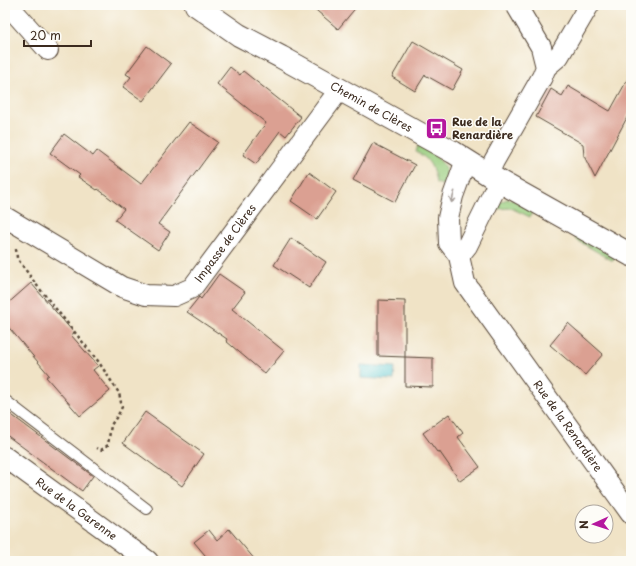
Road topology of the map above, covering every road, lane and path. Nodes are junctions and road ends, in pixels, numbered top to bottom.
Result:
1 (8, 5) edge
2 (196, 5) edge
3 (516, 5) edge
4 (589, 5) edge
5 (48, 50) dead end
6 (546, 67) junction
7 (340, 89) junction
8 (466, 160) junction
9 (493, 177) junction
10 (13, 223) edge
11 (631, 255) edge
12 (459, 256) junction
13 (5, 400) edge
14 (94, 447) dead end
15 (5, 457) edge
16 (147, 509) dead end
17 (631, 514) edge
18 (148, 561) edge

1 - 5 street
2 - 7 street, Chemin de Clères
3 - 6 street
4 - 6 street
6 - 9 street
7 - 8 street, Chemin de Clères
7 - 10 street, Impasse de Clères
8 - 9 street, Chemin de Clères
8 -> 12 street, Rue de la Renardière
9 - 11 street, Chemin de Clères
9 - 12 street
10 - 14 path
12 - 17 street, Rue de la Renardière
13 - 16 lane
15 - 18 street, Rue de la Garenne

